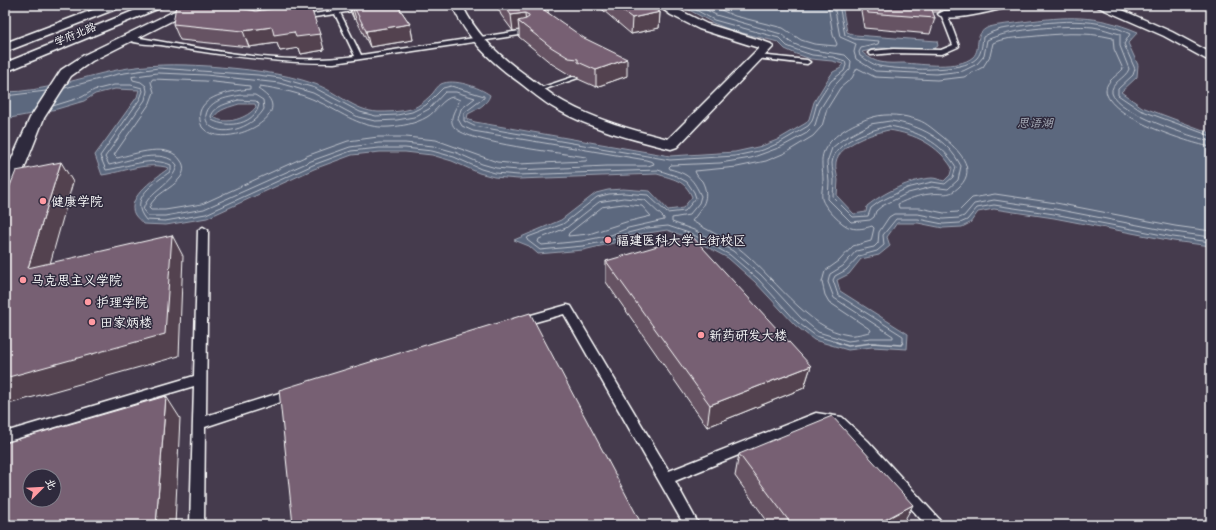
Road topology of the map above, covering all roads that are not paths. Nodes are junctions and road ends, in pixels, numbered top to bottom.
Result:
1 (117, 5) edge
2 (132, 5) edge
3 (145, 5) edge
4 (158, 5) edge
5 (195, 5) edge
6 (386, 5) edge
7 (457, 5) edge
8 (662, 5) edge
9 (1005, 5) edge
10 (1102, 5) edge
11 (359, 7) edge
12 (337, 12) junction
13 (944, 14) joint
14 (291, 18) edge
15 (526, 32) edge
16 (128, 38) junction
17 (477, 40) junction
18 (5, 48) edge
19 (871, 53) dead end
20 (5, 56) edge
21 (758, 56) junction
22 (359, 57) junction
23 (1211, 58) edge
24 (5, 62) edge
25 (807, 62) dead end
26 (5, 68) edge
27 (575, 78) edge
28 (537, 90) junction
29 (5, 194) edge
30 (203, 230) dead end
31 (512, 325) edge
32 (200, 379) junction
33 (305, 390) edge
34 (200, 423) junction
35 (5, 437) edge
36 (666, 478) junction
37 (197, 525) edge
38 (692, 525) edge
39 (935, 525) edge

1 - 18 main road
2 - 20 main road, 学府北路
3 - 24 main road, 学府北路
4 - 26 main road
5 - 16 street
6 - 11 lane
7 - 17 street
8 - 21 street
9 - 13 street
10 - 23 street
11 - 12 lane
12 - 14 lane
12 - 22 lane
13 - 19 lane
15 - 17 lane
16 - 22 lane
16 - 29 street
17 - 22 lane
17 - 28 street
21 - 25 lane
21 - 28 street
27 - 28 lane
30 - 32 lane
31 - 36 lane
32 - 34 lane
32 - 35 lane
33 - 34 lane
34 - 37 lane
36 - 38 lane
36 - 39 lane

